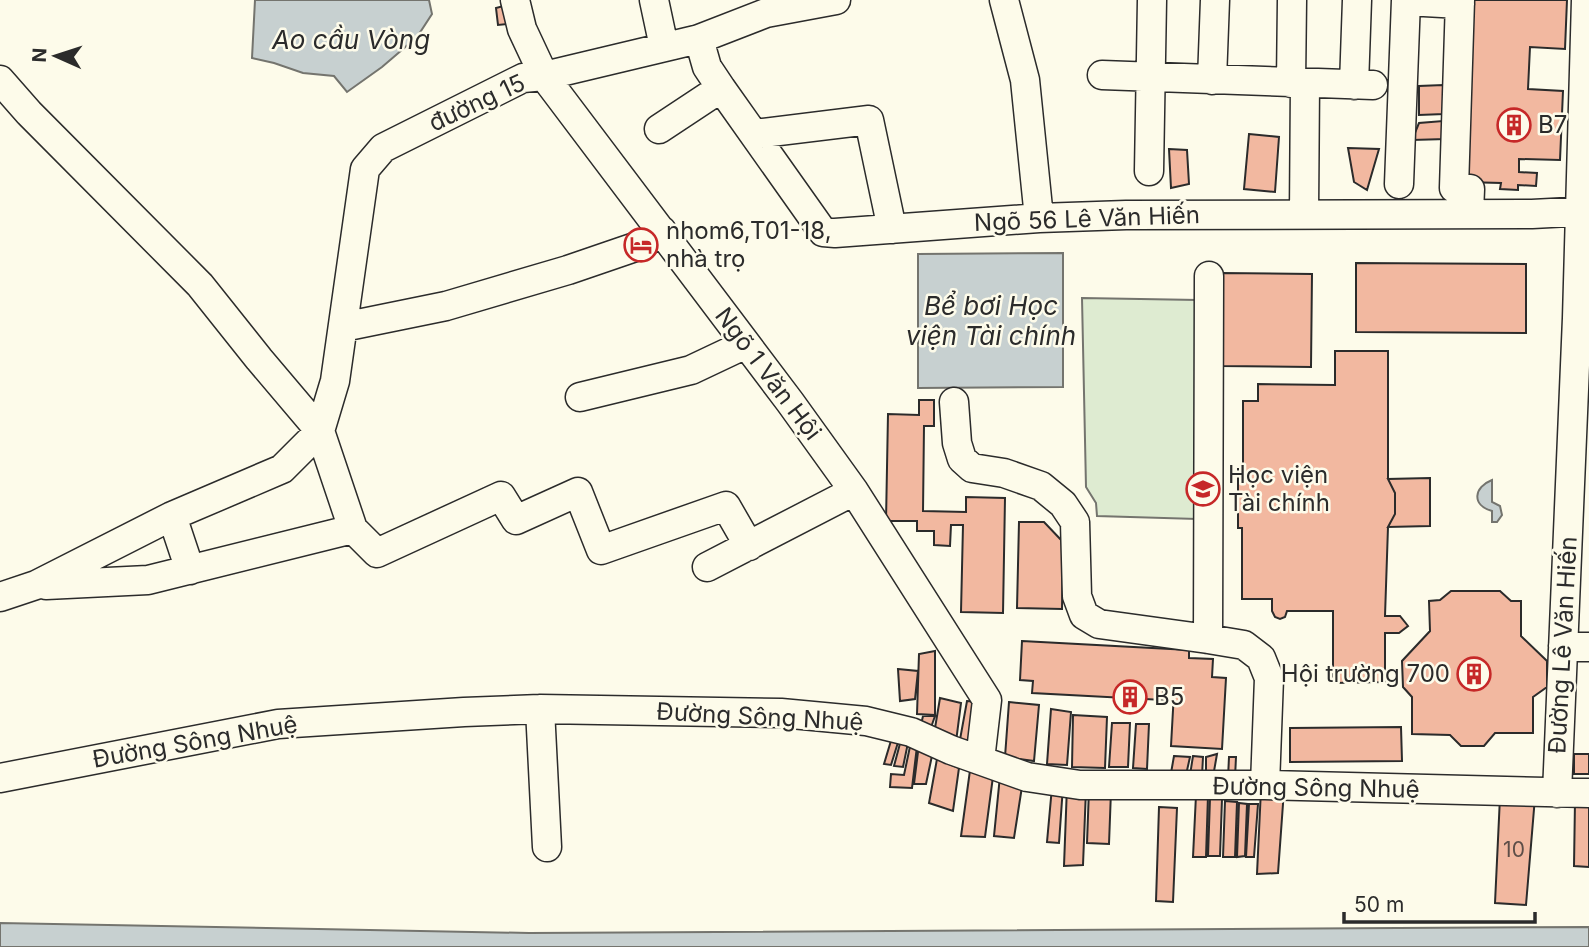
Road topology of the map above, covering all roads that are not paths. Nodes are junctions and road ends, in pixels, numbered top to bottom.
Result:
1 (516, 0) edge
2 (654, 0) edge
3 (836, 0) edge
4 (1004, 0) edge
5 (1152, 0) edge
6 (1215, 0) edge
7 (1293, 0) edge
8 (1357, 0) edge
9 (1586, 0) edge
10 (1406, 1) edge
11 (1460, 2) edge
12 (765, 6) edge
13 (699, 39) junction
14 (664, 47) junction
15 (1102, 75) dead end
16 (544, 76) junction
17 (1152, 78) junction
18 (0, 80) edge
19 (1212, 80) junction
20 (1298, 83) junction
21 (721, 88) junction
22 (659, 129) dead end
23 (754, 134) junction
24 (1149, 171) dead end
25 (1399, 184) dead end
26 (1585, 211) edge
27 (1304, 213) junction
28 (1469, 214) junction
29 (1039, 218) junction
30 (892, 229) junction
31 (662, 231) junction
32 (1209, 276) dead end
33 (342, 327) junction
34 (746, 344) junction
35 (580, 397) dead end
36 (954, 402) dead end
37 (320, 430) junction
38 (1581, 430) edge
39 (854, 491) junction
40 (172, 516) junction
41 (354, 529) junction
42 (749, 546) junction
43 (707, 567) dead end
44 (190, 570) junction
45 (36, 585) junction
46 (0, 597) edge
47 (1208, 639) junction
48 (1576, 646) edge
49 (540, 709) junction
50 (980, 760) junction
51 (0, 778) edge
52 (1265, 785) junction
53 (1557, 793) junction
54 (1589, 793) edge
55 (547, 847) dead end

1 - 16 street, Ngõ 1 Văn Hội
2 - 14 street
3 - 12 street, đường 15
4 - 29 street
5 - 17 street
6 - 19 street
7 - 20 street
8 - 20 street
9 - 26 street, Đường Lê Văn Hiến
10 - 11 street
10 - 25 street
11 - 28 street
12 - 13 street, đường 15
13 - 14 street, đường 15
13 - 21 street, Ngõ 56 Lê Văn Hiến
14 - 16 street, đường 15
15 - 17 street
16 - 31 street, Ngõ 1 Văn Hội
16 - 33 street, đường 15
17 - 19 street
17 - 24 street
18 - 37 street
19 - 20 street
20 - 27 street
21 - 22 street
21 - 23 street, Ngõ 56 Lê Văn Hiến
23 - 30 street, Ngõ 56 Lê Văn Hiến
23 - 30 street
26 - 28 street, Ngõ 56 Lê Văn Hiến
26 - 38 street, Đường Lê Văn Hiến
27 - 28 street, Ngõ 56 Lê Văn Hiến
27 - 29 street, Ngõ 56 Lê Văn Hiến
29 - 30 street, Ngõ 56 Lê Văn Hiến
31 - 33 street
31 - 34 street, Ngõ 1 Văn Hội
32 - 47 street
33 - 37 street, đường 15
34 - 35 street
34 - 39 street, Ngõ 1 Văn Hội
36 - 47 street
37 - 40 street
37 - 41 street
38 - 48 street, Đường Lê Văn Hiến
39 - 42 street
39 - 50 street, Ngõ 1 Văn Hội
40 - 44 street
40 - 45 street
41 - 42 street
41 - 44 street
42 - 43 street
44 - 45 street
45 - 46 street
47 - 52 street
48 - 53 street, Đường Lê Văn Hiến
49 - 50 street, Đường Sông Nhuệ
49 - 51 street, Đường Sông Nhuệ
49 - 55 street
50 - 52 street, Đường Sông Nhuệ
52 - 53 street, Đường Sông Nhuệ
53 - 54 street, Đường Sông Nhuệ

